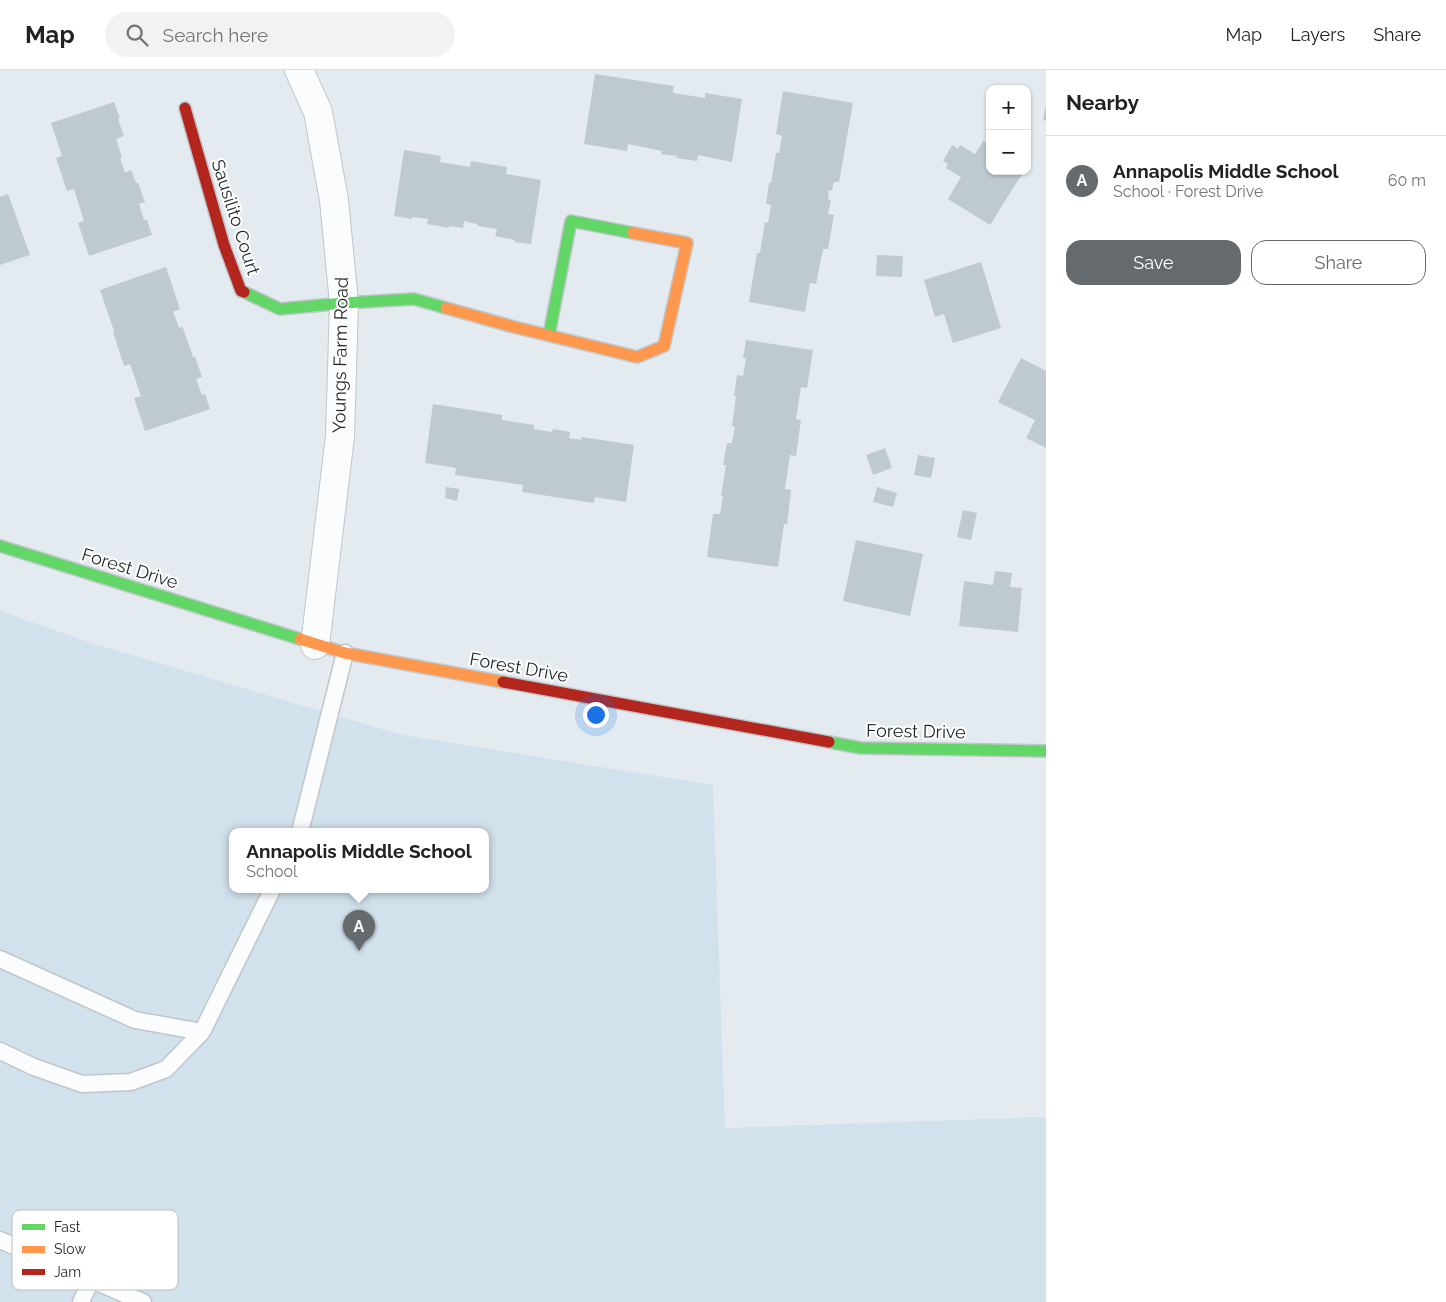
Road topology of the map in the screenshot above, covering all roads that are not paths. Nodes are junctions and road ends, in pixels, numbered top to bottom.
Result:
1 (299, 70) edge
2 (184, 108) dead end
3 (344, 303) junction
4 (549, 335) junction
5 (0, 546) edge
6 (316, 645) junction
7 (345, 653) junction
8 (1046, 751) edge
9 (301, 828) edge
10 (271, 893) edge
11 (0, 958) edge
12 (202, 1032) junction
13 (0, 1051) edge
14 (0, 1240) edge
15 (12, 1245) edge
16 (86, 1290) edge
17 (115, 1290) edge
18 (80, 1302) edge
19 (143, 1302) edge

1 - 3 street, Youngs Farm Road
2 - 3 main road, Sausilito Court
3 - 4 main road, Sausilito Court
3 - 6 street, Youngs Farm Road
4 - 4 main road, Sausilito Court
5 - 6 main road, Forest Drive
6 - 7 main road, Forest Drive
7 - 8 main road, Forest Drive
7 - 9 lane
10 - 12 lane
11 - 12 lane
12 - 13 lane
14 - 15 lane
16 - 18 lane
17 - 19 lane

